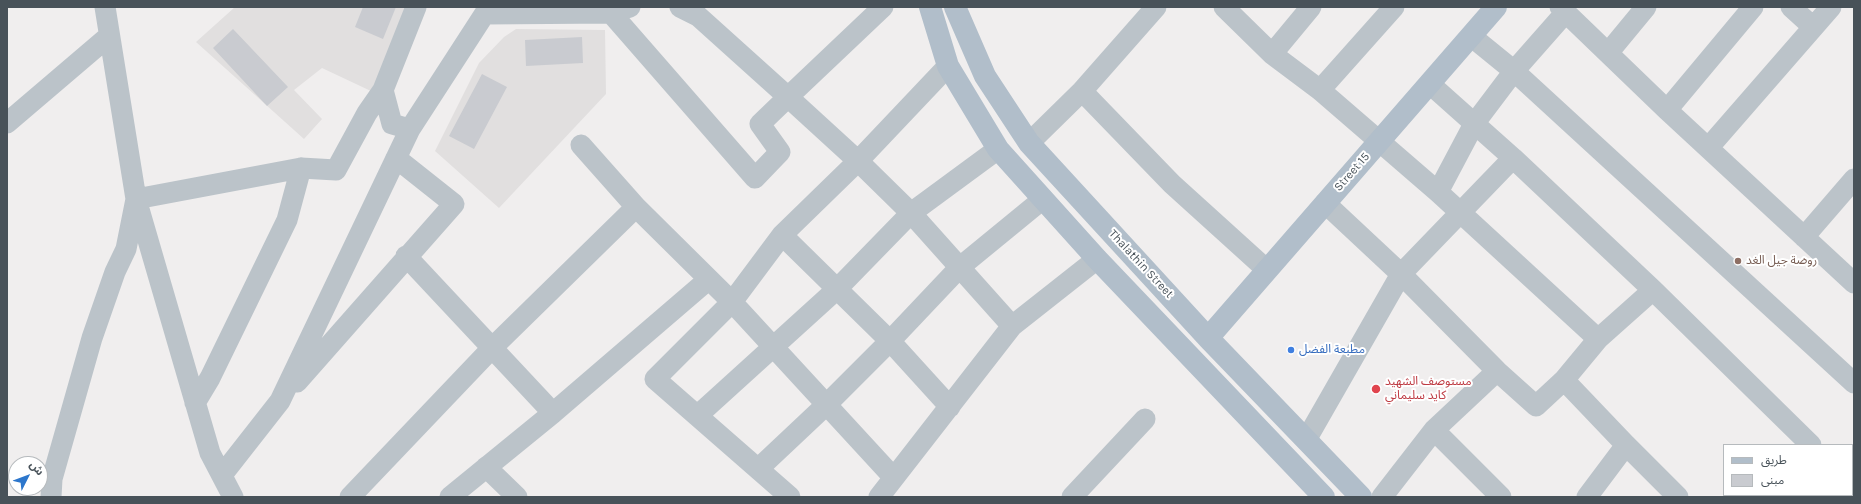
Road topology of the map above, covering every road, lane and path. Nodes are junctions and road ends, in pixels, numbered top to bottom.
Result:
1 (105, 7) edge
2 (416, 7) edge
3 (630, 7) edge
4 (680, 7) edge
5 (883, 7) edge
6 (930, 7) edge
7 (955, 7) edge
8 (1156, 7) edge
9 (1224, 7) edge
10 (1311, 7) edge
11 (1394, 7) edge
12 (1496, 7) edge
13 (1646, 7) edge
14 (1753, 7) edge
15 (1791, 7) edge
16 (1831, 7) edge
17 (487, 10) edge
18 (1563, 10) edge
19 (611, 13) junction
20 (1813, 27) junction
21 (109, 36) junction
22 (1471, 36) junction
23 (1608, 53) junction
24 (1272, 54) junction
25 (948, 66) junction
26 (1514, 71) junction
27 (1430, 84) junction
28 (383, 90) junction
29 (1320, 90) junction
30 (1082, 91) junction
31 (788, 97) junction
32 (1668, 110) junction
33 (7, 123) edge
34 (1474, 124) junction
35 (410, 129) junction
36 (1379, 142) junction
37 (1029, 143) junction
38 (581, 145) dead end
39 (1709, 147) junction
40 (998, 149) junction
41 (396, 158) junction
42 (1513, 158) junction
43 (858, 161) junction
44 (300, 168) junction
45 (1854, 179) edge
46 (1438, 192) junction
47 (136, 199) junction
48 (1043, 199) junction
49 (1325, 203) junction
50 (636, 207) junction
51 (911, 213) junction
52 (1460, 213) junction
53 (782, 235) junction
54 (1804, 237) junction
55 (406, 256) junction
56 (1096, 259) junction
57 (960, 267) junction
58 (1267, 270) junction
59 (1401, 274) junction
60 (709, 279) junction
61 (1854, 283) edge
62 (837, 289) junction
63 (1653, 290) junction
64 (732, 302) junction
65 (1012, 326) junction
66 (1208, 338) junction
67 (1598, 339) junction
68 (890, 342) junction
69 (493, 347) junction
70 (773, 348) junction
71 (1497, 371) junction
72 (1564, 380) junction
73 (1854, 383) edge
74 (280, 401) junction
75 (195, 403) junction
76 (826, 405) junction
77 (950, 407) junction
78 (553, 413) junction
79 (697, 416) junction
80 (1145, 419) dead end
81 (1434, 430) junction
82 (1306, 440) junction
83 (1810, 444) edge
84 (1626, 445) junction
85 (486, 467) junction
86 (758, 469) junction
87 (222, 475) junction
88 (894, 478) junction
89 (52, 488) edge
90 (881, 496) edge
91 (35, 497) edge
92 (233, 497) edge
93 (350, 497) edge
94 (450, 497) edge
95 (517, 497) edge
96 (790, 497) edge
97 (1072, 497) edge
98 (1324, 497) edge
99 (1361, 497) edge
100 (1382, 497) edge
101 (1501, 497) edge
102 (1587, 497) edge
103 (1678, 497) edge

1 - 21 street
2 - 28 street
3 - 19 street
4 - 31 street
5 - 31 street
6 - 25 main road
7 - 37 main road, Thalathin Street
8 - 30 street
9 - 24 street
10 - 24 street
11 - 29 street
12 - 22 main road, Street 15
13 - 23 street
14 - 32 street
15 - 20 street
16 - 20 street
17 - 19 street
17 - 35 street
18 - 23 street
18 - 26 street
19 - 31 street
20 - 39 street
21 - 33 street
21 - 47 street
22 - 26 street
22 - 27 main road, Street 15
23 - 32 street
24 - 29 street
25 - 40 main road
25 - 43 street
26 - 34 street
26 - 73 street
27 - 34 street
27 - 36 main road, Street 15
28 - 35 street
28 - 44 street
29 - 36 street
30 - 37 street
30 - 58 street
31 - 43 street
32 - 39 street
34 - 42 street
34 - 46 street
35 - 41 street
36 - 46 street
36 - 49 main road, Street 15
37 - 66 main road, Thalathin Street
38 - 50 street
39 - 54 street
40 - 48 main road
40 - 51 street
41 - 55 street
41 - 74 street
42 - 52 street
42 - 63 street
43 - 51 street
43 - 53 street
44 - 47 street
44 - 75 street
45 - 54 street
46 - 52 street
47 - 75 street
47 - 89 street
48 - 56 main road
48 - 57 street
49 - 58 main road, Street 15
49 - 59 street
50 - 60 street
50 - 69 street
51 - 57 street
51 - 62 street
52 - 59 street
52 - 67 street
53 - 62 street
53 - 64 street
54 - 61 street
55 - 69 street
55 - 74 street
56 - 65 street
56 - 98 main road
57 - 65 street
57 - 68 street
58 - 66 main road, Street 15
59 - 71 street
59 - 82 street
60 - 64 street
60 - 78 street
62 - 68 street
62 - 70 street
63 - 67 street
63 - 83 street
64 - 70 street
64 - 79 street
65 - 77 street
66 - 82 main road, Thalathin Street
67 - 72 street
68 - 76 street
68 - 77 street
69 - 78 street
69 - 93 street
70 - 76 street
70 - 79 street
71 - 72 street
71 - 81 street
72 - 84 street
74 - 87 street
75 - 87 street
76 - 86 street
76 - 88 street
77 - 88 street
78 - 85 street
79 - 86 street
80 - 97 street
81 - 100 street
81 - 101 street
82 - 99 main road, Thalathin Street
84 - 102 street
84 - 103 street
85 - 94 street
85 - 95 street
86 - 96 street
87 - 92 street
88 - 90 street
89 - 91 street

